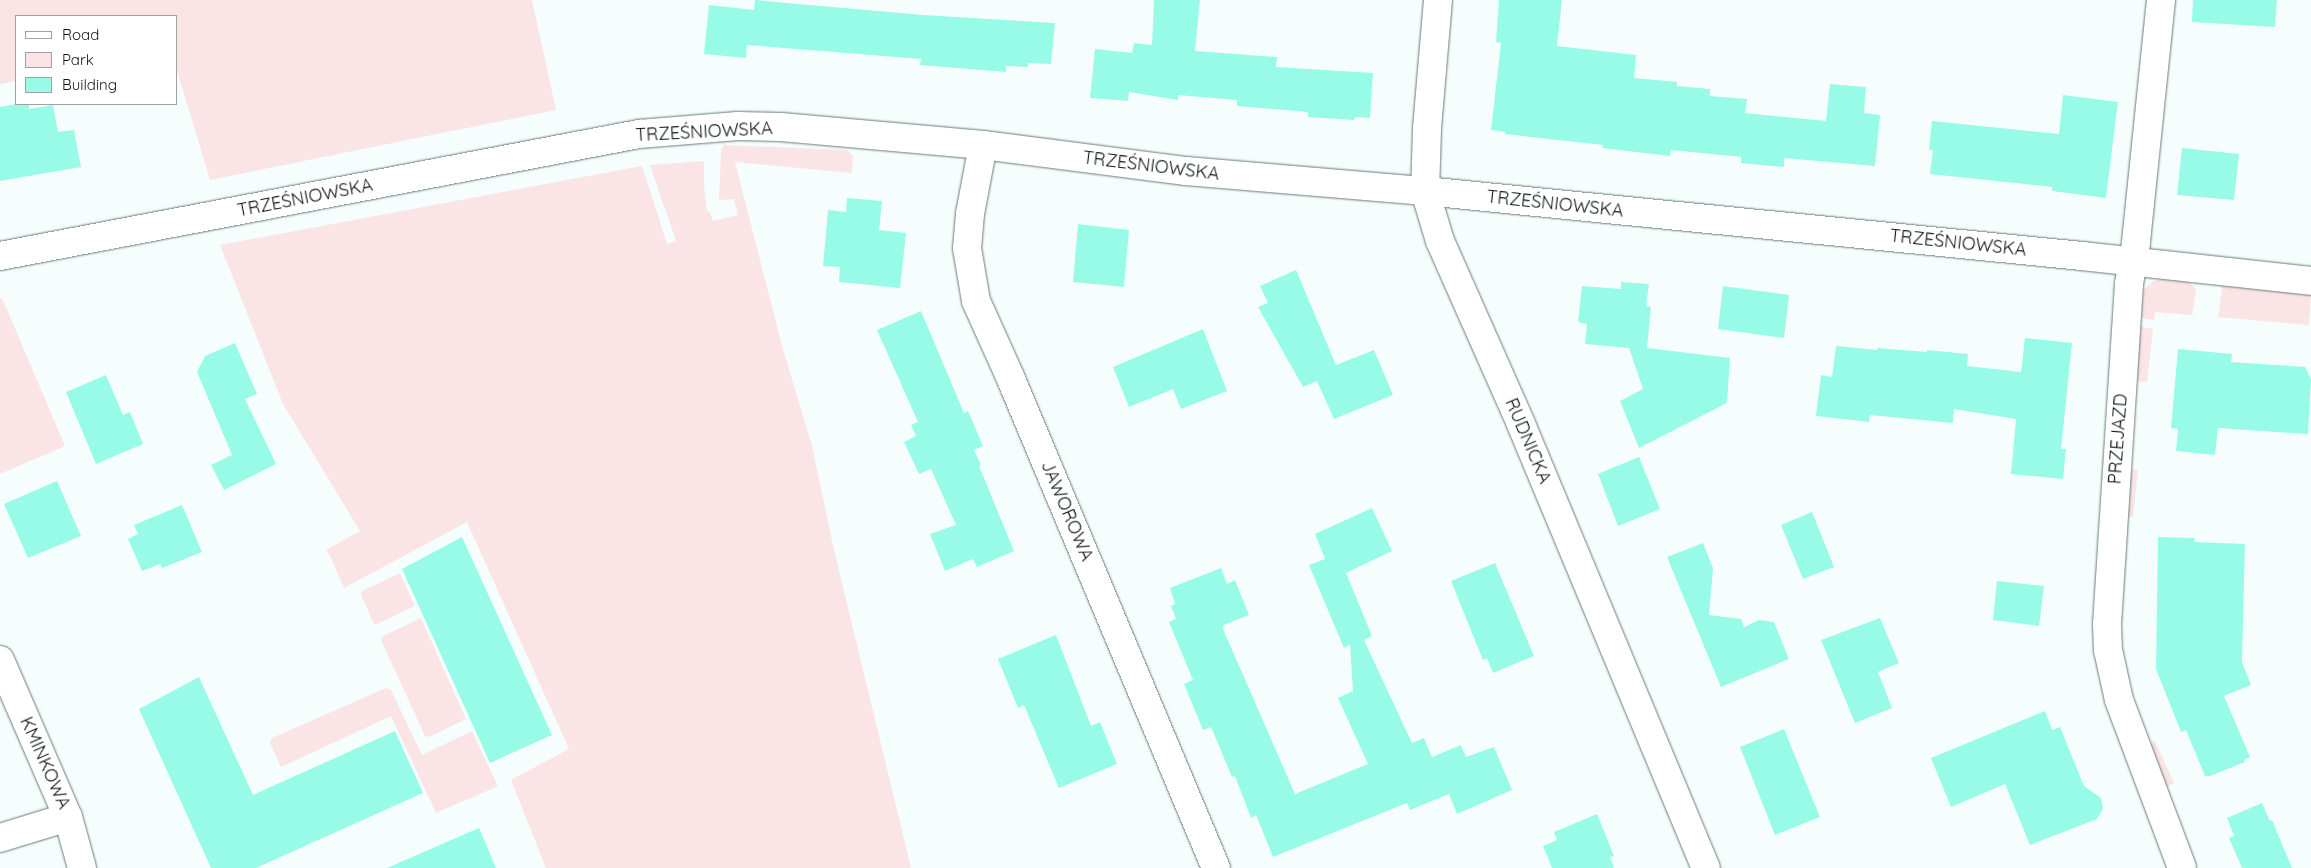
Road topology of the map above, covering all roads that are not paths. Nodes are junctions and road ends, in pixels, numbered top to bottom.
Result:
1 (1438, 0) edge
2 (2161, 0) edge
3 (982, 145) junction
4 (1425, 191) junction
5 (0, 256) edge
6 (2134, 262) junction
7 (2311, 281) edge
8 (0, 660) edge
9 (68, 817) junction
10 (0, 838) edge
11 (82, 868) edge
12 (1216, 868) edge
13 (1706, 868) edge
14 (2182, 868) edge

1 - 4 street, RUDNICKA
2 - 6 street, PRZEJAZD
3 - 4 street, TRZEŚNIOWSKA
3 - 5 street, TRZEŚNIOWSKA
3 - 12 street, JAWOROWA
4 - 6 street, TRZEŚNIOWSKA
4 - 13 street, RUDNICKA
6 - 7 street, TRZEŚNIOWSKA
6 - 14 street, PRZEJAZD
8 - 9 street, KMINKOWA
9 - 10 street
9 - 11 street, KMINKOWA

